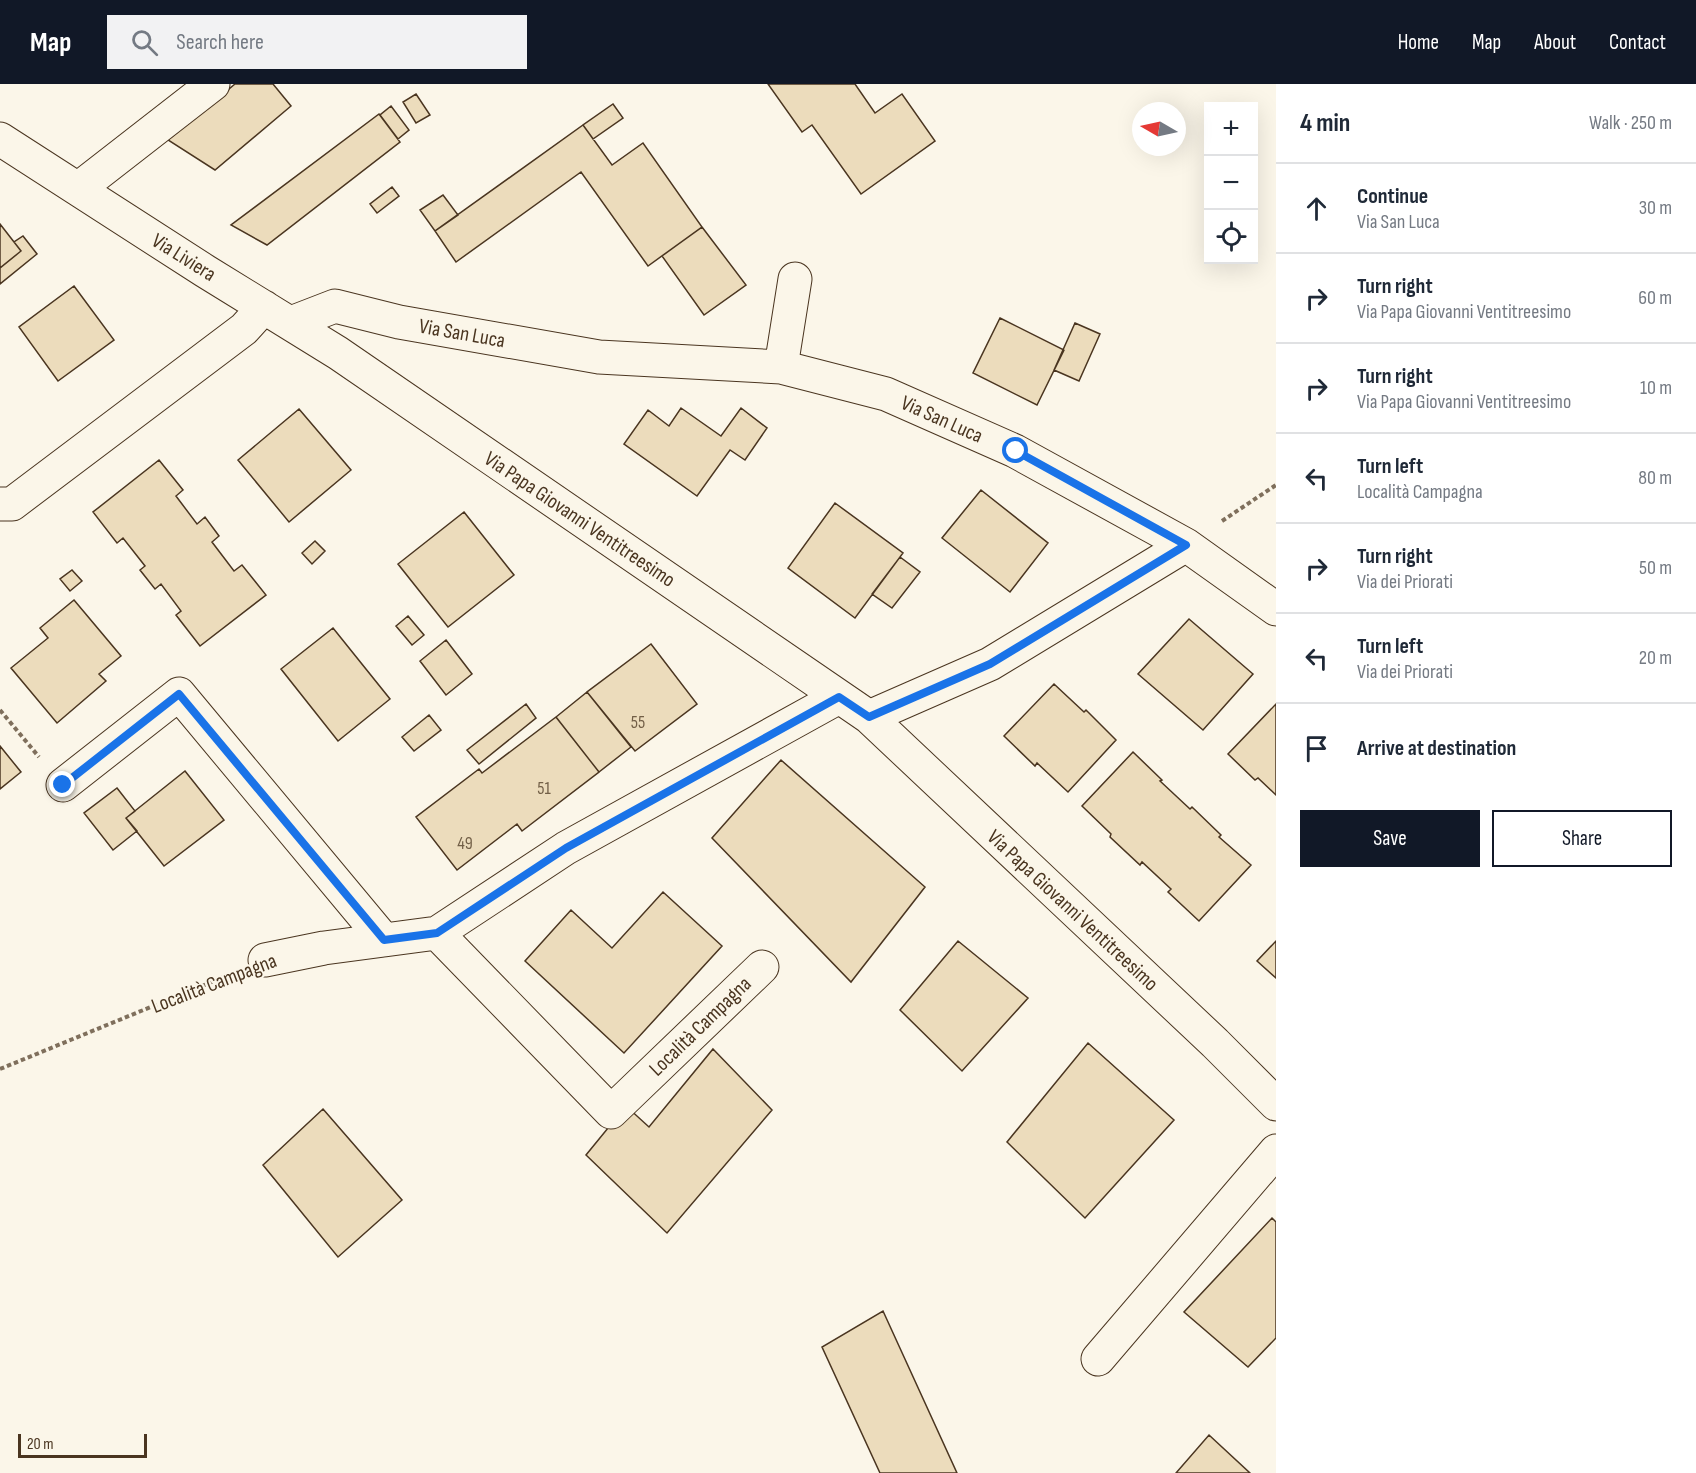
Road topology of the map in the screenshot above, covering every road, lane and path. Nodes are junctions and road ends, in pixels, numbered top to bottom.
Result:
1 (213, 84) edge
2 (0, 139) edge
3 (78, 189) junction
4 (795, 279) dead end
5 (277, 315) junction
6 (781, 367) junction
7 (1276, 485) edge
8 (0, 504) edge
9 (1186, 545) junction
10 (1276, 609) edge
11 (839, 697) junction
12 (0, 710) edge
13 (869, 717) junction
14 (63, 785) joint
15 (437, 933) junction
16 (384, 940) junction
17 (265, 960) joint
18 (762, 967) dead end
19 (0, 1069) edge
20 (1276, 1104) edge
21 (1276, 1151) edge
22 (1098, 1359) dead end

1 - 3 street
2 - 3 street, Via Liviera
3 - 5 street, Via Liviera
4 - 6 street
5 - 6 street, Via San Luca
5 - 8 street
5 - 11 street, Via Papa Giovanni Ventitreesimo
6 - 9 street, Via San Luca
7 - 9 path
9 - 10 street, Via San Luca
9 - 13 street
11 - 13 street, Via Papa Giovanni Ventitreesimo
11 - 15 street, Località Campagna
12 - 14 path
13 - 20 street, Via Papa Giovanni Ventitreesimo
14 - 16 street
15 - 16 street, Località Campagna
15 - 18 street, Località Campagna
16 - 17 street, Località Campagna
17 - 19 path, Località Campagna
21 - 22 street

